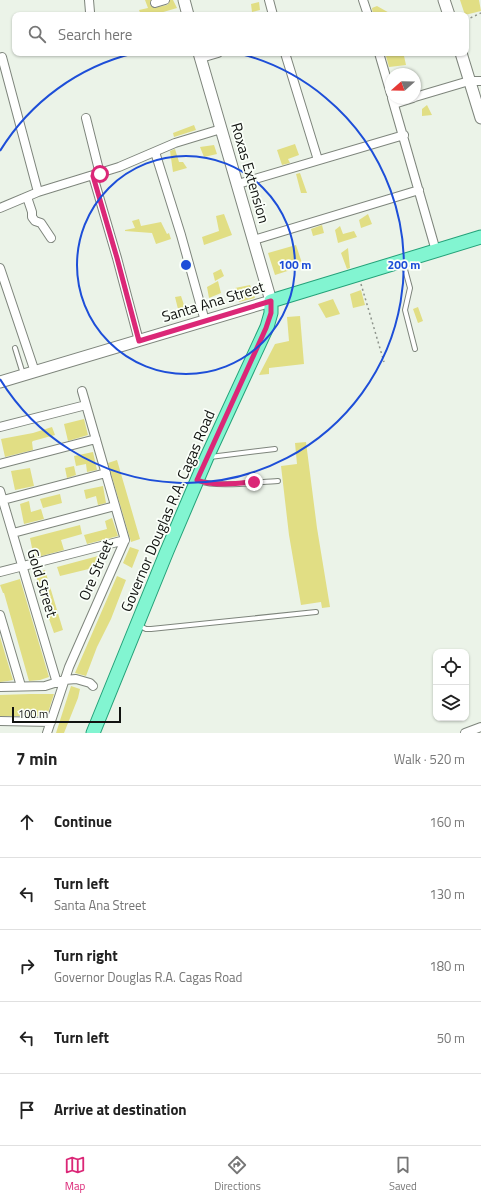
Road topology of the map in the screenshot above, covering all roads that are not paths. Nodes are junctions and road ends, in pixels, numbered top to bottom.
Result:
1 (89, 0) edge
2 (165, 0) edge
3 (184, 0) edge
4 (269, 0) edge
5 (363, 0) edge
6 (444, 0) edge
7 (155, 3) dead end
8 (90, 12) dead end
9 (187, 12) edge
10 (273, 12) edge
11 (367, 12) edge
12 (448, 12) edge
13 (200, 56) edge
14 (286, 56) edge
15 (380, 56) edge
16 (462, 56) edge
17 (2, 57) dead end
18 (385, 74) edge
19 (470, 81) junction
20 (481, 81) edge
21 (421, 96) edge
22 (394, 104) edge
23 (86, 118) dead end
24 (481, 118) edge
25 (221, 129) junction
26 (404, 135) junction
27 (155, 152) junction
28 (318, 160) junction
29 (97, 175) junction
30 (238, 184) junction
31 (419, 190) junction
32 (38, 192) junction
33 (27, 197) junction
34 (0, 208) edge
35 (481, 237) edge
36 (51, 238) dead end
37 (254, 240) junction
38 (436, 250) junction
39 (403, 261) junction
40 (0, 268) edge
41 (271, 301) junction
42 (204, 321) junction
43 (139, 341) junction
44 (15, 348) dead end
45 (415, 349) dead end
46 (29, 374) junction
47 (0, 382) edge
48 (82, 391) dead end
49 (86, 405) junction
50 (0, 427) edge
51 (96, 439) junction
52 (275, 449) dead end
53 (207, 457) junction
54 (0, 464) edge
55 (106, 473) junction
56 (197, 480) junction
57 (278, 481) dead end
58 (0, 491) edge
59 (3, 500) junction
60 (115, 506) junction
61 (13, 533) junction
62 (125, 540) junction
63 (22, 566) junction
64 (0, 572) edge
65 (316, 612) dead end
66 (0, 616) edge
67 (137, 625) junction
68 (61, 682) junction
69 (21, 686) junction
70 (0, 687) edge
71 (0, 722) edge
72 (51, 722) junction
73 (481, 727) edge
74 (47, 733) edge
75 (93, 733) edge
76 (465, 733) edge

1 - 8 street
2 - 7 street
3 - 9 main road
4 - 10 street
5 - 11 street
6 - 12 main road
13 - 25 main road, Roxas Extension
14 - 28 street
15 - 18 street
16 - 19 main road
17 - 32 street
19 - 20 street
19 - 21 street
19 - 24 main road
22 - 26 street
23 - 29 street
25 - 27 street
25 - 30 main road, Roxas Extension
26 - 28 street
26 - 31 street
27 - 29 street
27 - 42 street
28 - 30 street
29 - 32 street
29 - 43 street
30 - 37 main road, Roxas Extension
31 - 37 street
31 - 38 street
32 - 33 street
33 - 34 street
33 - 36 street
35 - 38 main road, Santa Ana Street
37 - 41 main road, Roxas Extension
38 - 39 main road, Santa Ana Street
39 - 41 main road, Santa Ana Street
39 - 45 lane
40 - 46 street
41 - 42 main road, Santa Ana Street
41 - 53 main road, Governor Douglas R.A. Cagas Road
42 - 43 main road, Santa Ana Street
43 - 46 main road, Santa Ana Street
44 - 46 lane
46 - 47 main road, Santa Ana Street
48 - 49 street, Ore Street
49 - 50 street
49 - 51 street, Ore Street
51 - 54 street
51 - 55 street, Ore Street
52 - 53 lane
53 - 56 main road, Governor Douglas R.A. Cagas Road
55 - 59 street
55 - 60 street, Ore Street
56 - 57 lane
56 - 67 main road, Governor Douglas R.A. Cagas Road
58 - 59 street, Gold Street
59 - 61 street, Gold Street
60 - 61 street
60 - 62 street, Ore Street
61 - 63 street, Gold Street
62 - 63 street
62 - 68 street, Ore Street
63 - 64 street
63 - 68 street, Gold Street
65 - 67 lane
66 - 69 street
67 - 75 main road, Governor Douglas R.A. Cagas Road
68 - 69 street
68 - 72 street, Ore Street
69 - 70 street
71 - 72 street
72 - 74 street, Ore Street
73 - 76 street

